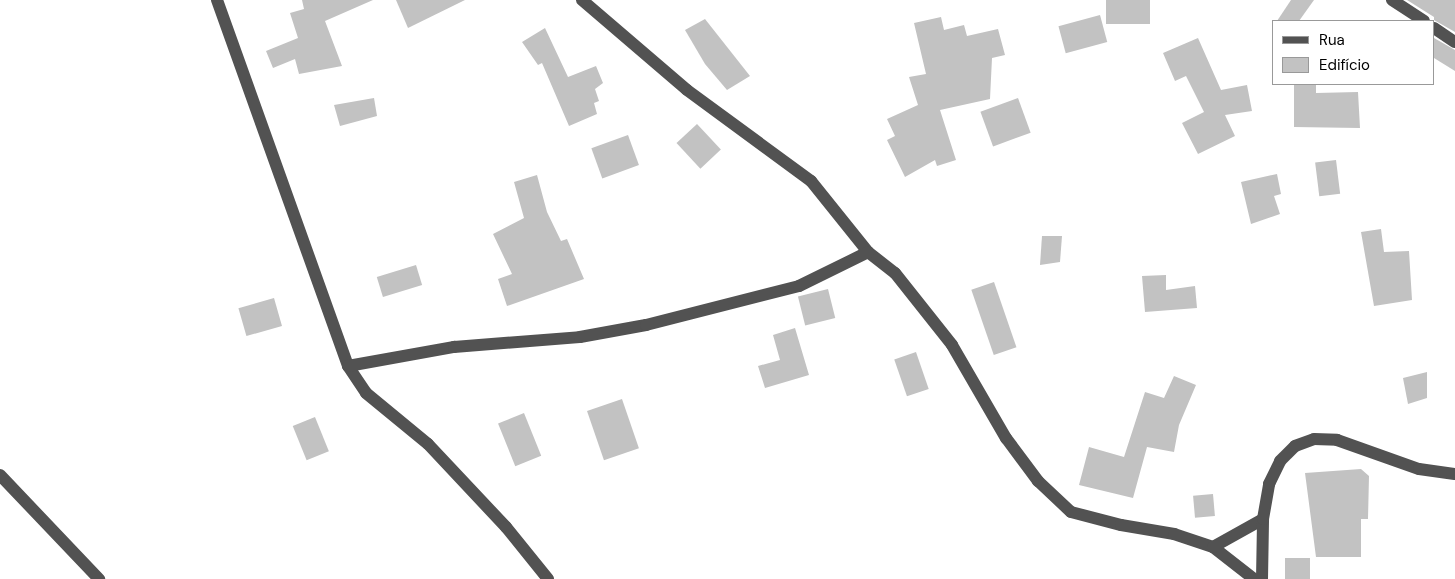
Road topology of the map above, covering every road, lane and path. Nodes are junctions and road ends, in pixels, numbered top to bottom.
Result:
1 (217, 0) edge
2 (582, 0) edge
3 (1392, 0) edge
4 (1422, 20) edge
5 (1435, 29) edge
6 (1455, 42) edge
7 (868, 252) junction
8 (348, 366) junction
9 (1455, 474) edge
10 (0, 475) edge
11 (1263, 519) junction
12 (1213, 547) junction
13 (99, 579) edge
14 (548, 579) edge
15 (1254, 579) edge
16 (1262, 579) edge

1 - 8 street
2 - 7 street
3 - 4 street
5 - 6 street
7 - 8 street
7 - 12 street
8 - 14 street
9 - 11 street
10 - 13 street
11 - 12 street
11 - 16 street
12 - 15 street

